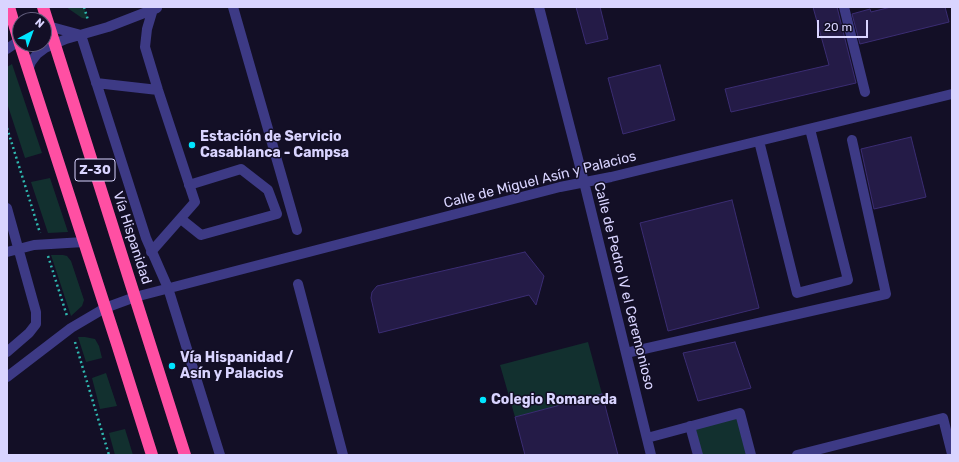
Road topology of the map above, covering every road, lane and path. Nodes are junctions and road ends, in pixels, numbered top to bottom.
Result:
1 (9, 7) edge
2 (233, 7) edge
3 (539, 7) edge
4 (844, 7) edge
5 (156, 8) edge
6 (12, 17) edge
7 (52, 27) edge
8 (81, 35) junction
9 (52, 37) edge
10 (55, 43) junction
11 (23, 52) edge
12 (28, 70) junction
13 (96, 83) junction
14 (158, 90) junction
15 (865, 92) dead end
16 (952, 94) edge
17 (7, 128) edge
18 (810, 129) junction
19 (852, 140) dead end
20 (759, 141) junction
21 (584, 182) junction
22 (189, 185) junction
23 (7, 208) edge
24 (180, 219) junction
25 (297, 230) dead end
26 (84, 242) junction
27 (44, 245) junction
28 (19, 248) junction
29 (7, 252) edge
30 (151, 252) junction
31 (298, 284) dead end
32 (168, 288) junction
33 (135, 297) junction
34 (105, 308) junction
35 (71, 328) junction
36 (7, 352) edge
37 (626, 353) junction
38 (7, 377) edge
39 (690, 426) junction
40 (647, 438) junction
41 (952, 454) edge
42 (109, 455) edge
43 (152, 455) edge
44 (185, 455) edge
45 (220, 455) edge
46 (343, 455) edge
47 (651, 455) edge
48 (698, 455) edge
49 (751, 455) edge
50 (798, 455) edge

1 - 6 highway, Z-30
2 - 25 street
3 - 21 street, Calle de Pedro IV el Ceremonioso
4 - 15 street
5 - 8 street
5 - 14 street
7 - 8 street
8 - 10 street
8 - 13 street, Vía Hispanidad
9 - 10 highway, Vía Hispanidad / Z-30
10 - 12 street
10 - 33 highway, Vía Hispanidad / Z-30
11 - 12 highway, Z-30
12 - 26 highway, Z-30
13 - 14 street
13 - 30 street, Vía Hispanidad
14 - 22 street
16 - 18 street, Calle de Miguel Asín y Palacios
17 - 27 path
18 - 20 street, Calle de Miguel Asín y Palacios
18 - 20 street
19 - 37 street
20 - 21 street, Calle de Miguel Asín y Palacios
21 - 32 street, Calle de Miguel Asín y Palacios
21 - 37 street, Calle de Pedro IV el Ceremonioso
22 - 24 street
22 - 24 street
23 - 28 street
24 - 30 street
26 - 27 street
26 - 34 highway, Z-30
27 - 28 street
27 - 35 path
28 - 29 street
28 - 36 street
30 - 32 street, Vía Hispanidad
31 - 46 street
32 - 33 street, Calle de Miguel Asín y Palacios
32 - 45 street, Vía Hispanidad
33 - 34 street, Calle de Miguel Asín y Palacios
33 - 44 highway, Vía Hispanidad / Z-30
34 - 35 street, Calle de Miguel Asín y Palacios
34 - 43 highway, Z-30
35 - 38 street, Calle de Miguel Asín y Palacios
35 - 42 path
37 - 40 street, Calle de Pedro IV el Ceremonioso
39 - 40 street
39 - 48 street
39 - 49 street
40 - 47 street, Calle de Pedro IV el Ceremonioso
41 - 50 street

